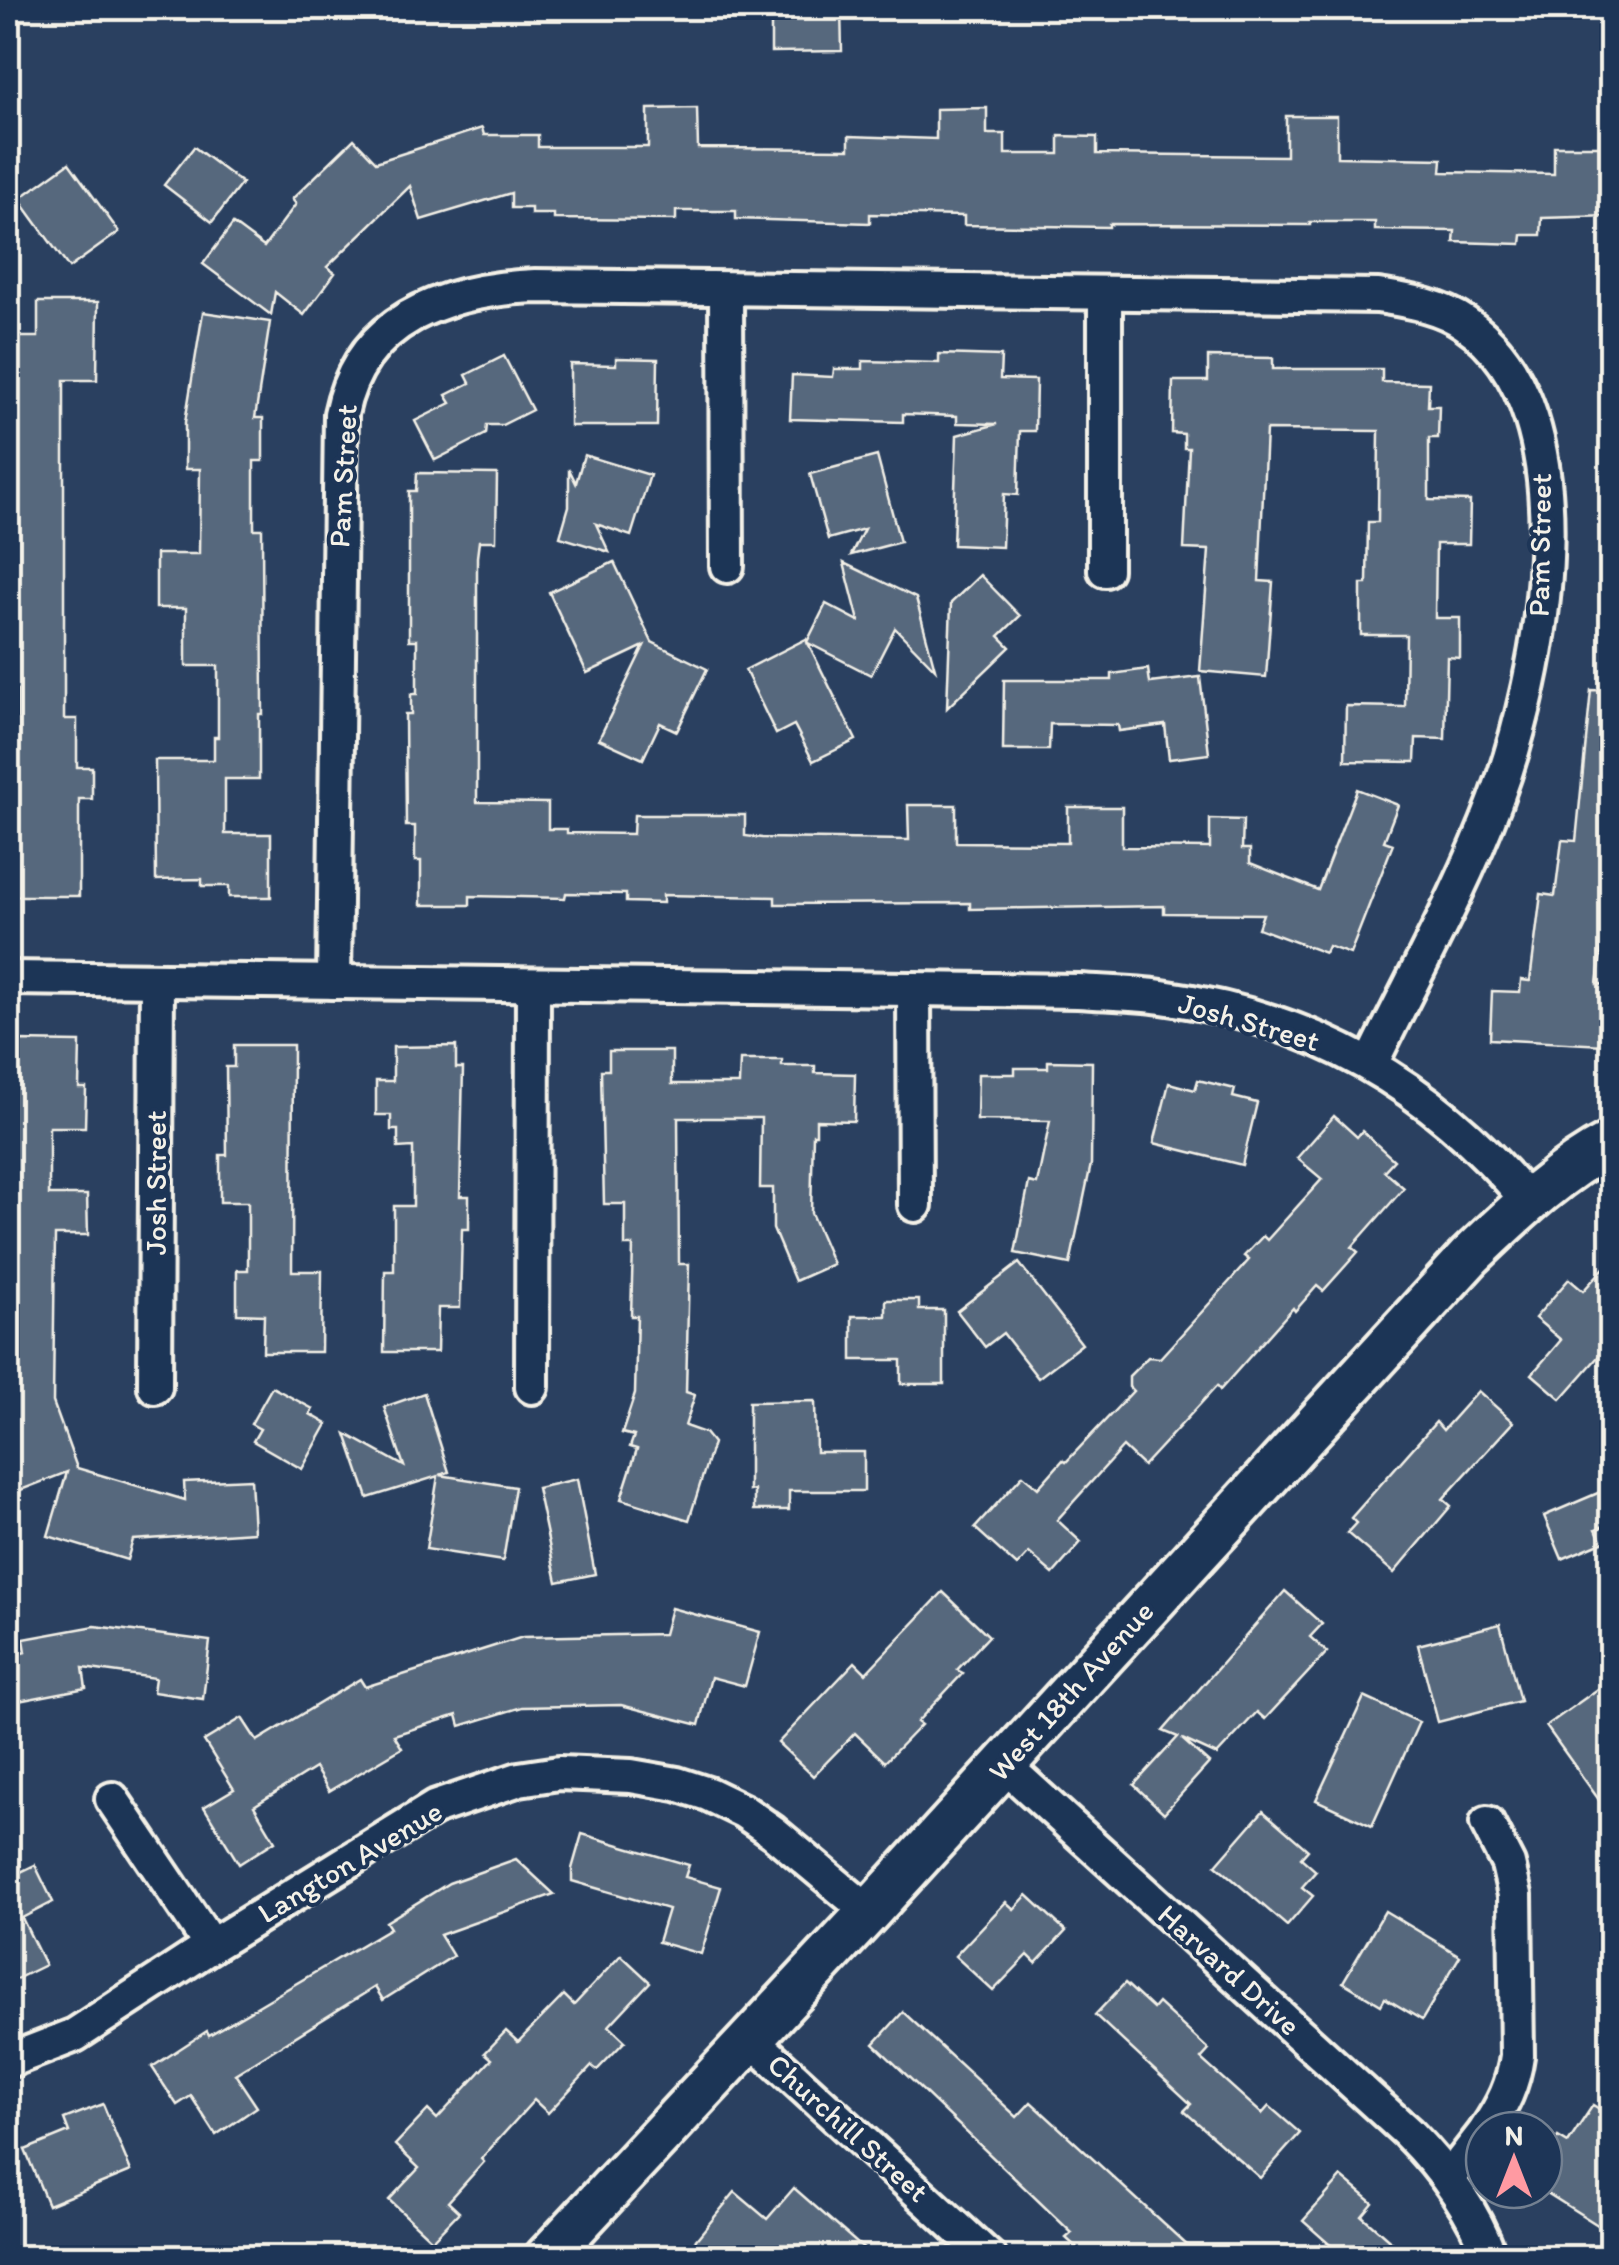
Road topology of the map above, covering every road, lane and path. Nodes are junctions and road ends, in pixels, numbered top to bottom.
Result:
1 (726, 289) junction
2 (1105, 294) junction
3 (728, 566) dead end
4 (1105, 570) dead end
5 (8, 978) edge
6 (157, 980) junction
7 (334, 982) junction
8 (533, 985) junction
9 (914, 989) junction
10 (1371, 1064) junction
11 (1612, 1143) edge
12 (1528, 1201) junction
13 (915, 1204) dead end
14 (156, 1387) dead end
15 (532, 1387) dead end
16 (1004, 1764) junction
17 (112, 1799) dead end
18 (1488, 1823) dead end
19 (869, 1912) junction
20 (211, 1946) junction
21 (750, 2039) junction
22 (8, 2061) edge
23 (1500, 2110) edge
24 (1464, 2158) edge
25 (1449, 2178) junction
26 (546, 2258) edge
27 (990, 2258) edge
28 (1491, 2258) edge

1 - 2 street, Pam Street
1 - 3 street
1 - 7 street, Pam Street
2 - 4 street
2 - 10 street, Pam Street
5 - 6 street, Josh Street
6 - 7 street, Josh Street
6 - 14 street, Josh Street
7 - 8 street, Josh Street
8 - 9 street, Josh Street
8 - 15 street
9 - 10 street, Josh Street
9 - 13 street
10 - 12 street, Josh Street
11 - 12 street, West 18th Avenue
12 - 16 street, West 18th Avenue
16 - 19 street, West 18th Avenue
16 - 25 street, Harvard Drive
17 - 20 street
18 - 23 street
19 - 20 street, Langton Avenue
19 - 21 street, West 18th Avenue
20 - 22 street, Langton Avenue
21 - 26 street, West 18th Avenue
21 - 27 street, Churchill Street
24 - 25 street
25 - 28 street, Harvard Drive

